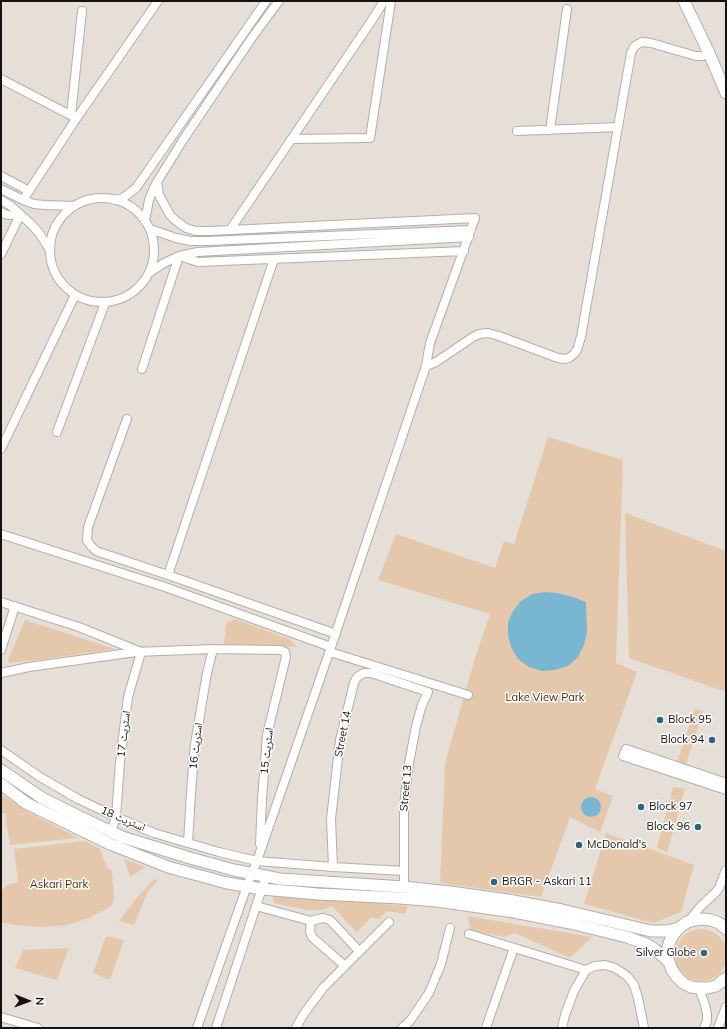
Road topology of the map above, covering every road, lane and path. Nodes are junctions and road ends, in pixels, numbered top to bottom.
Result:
1 (158, 1) edge
2 (266, 1) edge
3 (279, 1) edge
4 (384, 1) edge
5 (391, 1) edge
6 (684, 1) edge
7 (567, 9) dead end
8 (82, 12) dead end
9 (709, 53) junction
10 (1, 78) edge
11 (726, 94) edge
12 (74, 117) junction
13 (618, 127) junction
14 (550, 130) junction
15 (517, 131) dead end
16 (292, 139) junction
17 (1, 176) edge
18 (157, 182) junction
19 (1, 189) edge
20 (28, 191) junction
21 (1, 200) edge
22 (22, 200) junction
23 (115, 200) junction
24 (74, 206) junction
25 (1, 212) edge
26 (20, 215) junction
27 (145, 221) junction
28 (150, 229) junction
29 (230, 230) junction
30 (470, 234) junction
31 (50, 250) junction
32 (464, 251) junction
33 (1, 254) edge
34 (179, 256) junction
35 (274, 259) junction
36 (149, 273) junction
37 (75, 295) junction
38 (105, 303) junction
39 (426, 366) junction
40 (142, 369) dead end
41 (127, 419) dead end
42 (57, 432) dead end
43 (1, 449) edge
44 (1, 534) edge
45 (168, 575) junction
46 (1, 602) edge
47 (15, 606) junction
48 (336, 634) junction
49 (213, 649) junction
50 (1, 650) edge
51 (330, 650) junction
52 (141, 652) junction
53 (1, 673) edge
54 (428, 692) joint
55 (468, 695) dead end
56 (1, 750) edge
57 (1, 770) edge
58 (684, 772) junction
59 (726, 783) edge
60 (1, 784) edge
61 (726, 790) edge
62 (116, 817) junction
63 (112, 832) junction
64 (188, 843) junction
65 (260, 851) junction
66 (257, 861) junction
67 (333, 867) junction
68 (726, 870) edge
69 (404, 871) junction
70 (252, 874) junction
71 (266, 876) junction
72 (247, 886) junction
73 (404, 887) junction
74 (262, 889) junction
75 (256, 906) junction
76 (311, 922) junction
77 (389, 922) dead end
78 (683, 925) junction
79 (450, 928) dead end
80 (726, 929) edge
81 (469, 934) dead end
82 (514, 948) junction
83 (359, 951) junction
84 (669, 962) junction
85 (345, 966) junction
86 (586, 970) junction
87 (726, 978) edge
88 (699, 988) junction
89 (726, 1007) edge
90 (1, 1017) edge
91 (38, 1028) edge
92 (197, 1028) edge
93 (216, 1028) edge
94 (296, 1028) edge
95 (402, 1028) edge
96 (486, 1028) edge
97 (562, 1028) edge
98 (644, 1028) edge
99 (704, 1028) edge
100 (718, 1028) edge

1 - 12 street
2 - 23 street
3 - 18 street
4 - 16 street
5 - 16 street
6 - 9 street
7 - 14 street
8 - 12 street
9 - 11 street
9 - 13 street
10 - 12 street
12 - 20 street
13 - 14 street
13 - 39 street
14 - 15 street
16 - 29 street
17 - 20 street
18 - 27 street
18 - 29 street
19 - 22 street
20 - 22 street
21 - 26 street
22 - 24 street
23 - 24 street
23 - 27 street
24 - 31 street
25 - 26 street
26 - 31 street
26 - 33 street
27 - 28 street
28 - 30 street
28 - 36 street
29 - 30 street
30 - 32 street
30 - 34 street
31 - 37 street
32 - 35 street
32 - 39 street
34 - 35 street
34 - 36 street
34 - 40 street
35 - 45 street
36 - 38 street
37 - 38 street
37 - 43 street
38 - 42 street
39 - 48 street
41 - 45 street
44 - 51 street
45 - 48 street
46 - 47 street
47 - 50 street
47 - 52 street
48 - 51 street
49 - 52 street
49 - 64 street, اسٹریٹ 16
49 - 65 street, اسٹریٹ 15
51 - 55 street
51 - 65 street
52 - 53 street
52 - 62 street, اسٹریٹ 17
54 - 67 street, Street 14
54 - 69 street, Street 13
56 - 62 street, اسٹریٹ 18
57 - 63 street
58 - 58 street
58 - 59 street
58 - 61 street
60 - 72 street
62 - 63 street, اسٹریٹ 17
62 - 64 street, اسٹریٹ 18
63 - 70 street
64 - 66 street, اسٹریٹ 18
65 - 66 street
66 - 67 street, اسٹریٹ 18
66 - 70 street
67 - 69 street, اسٹریٹ 18
68 - 78 street
69 - 73 street, Street 13
70 - 71 street
70 - 72 street
71 - 73 street
71 - 74 street
72 - 74 street
72 - 92 street
73 - 78 street
74 - 75 street
74 - 84 street
75 - 76 street
75 - 93 street
76 - 83 street
76 - 85 street
77 - 83 street
78 - 80 street
78 - 84 street
79 - 95 street
81 - 82 street
82 - 86 street
82 - 96 street
83 - 85 street
84 - 88 street
85 - 94 street
86 - 97 street
86 - 98 street
87 - 88 street
88 - 99 street
89 - 100 street
90 - 91 street

